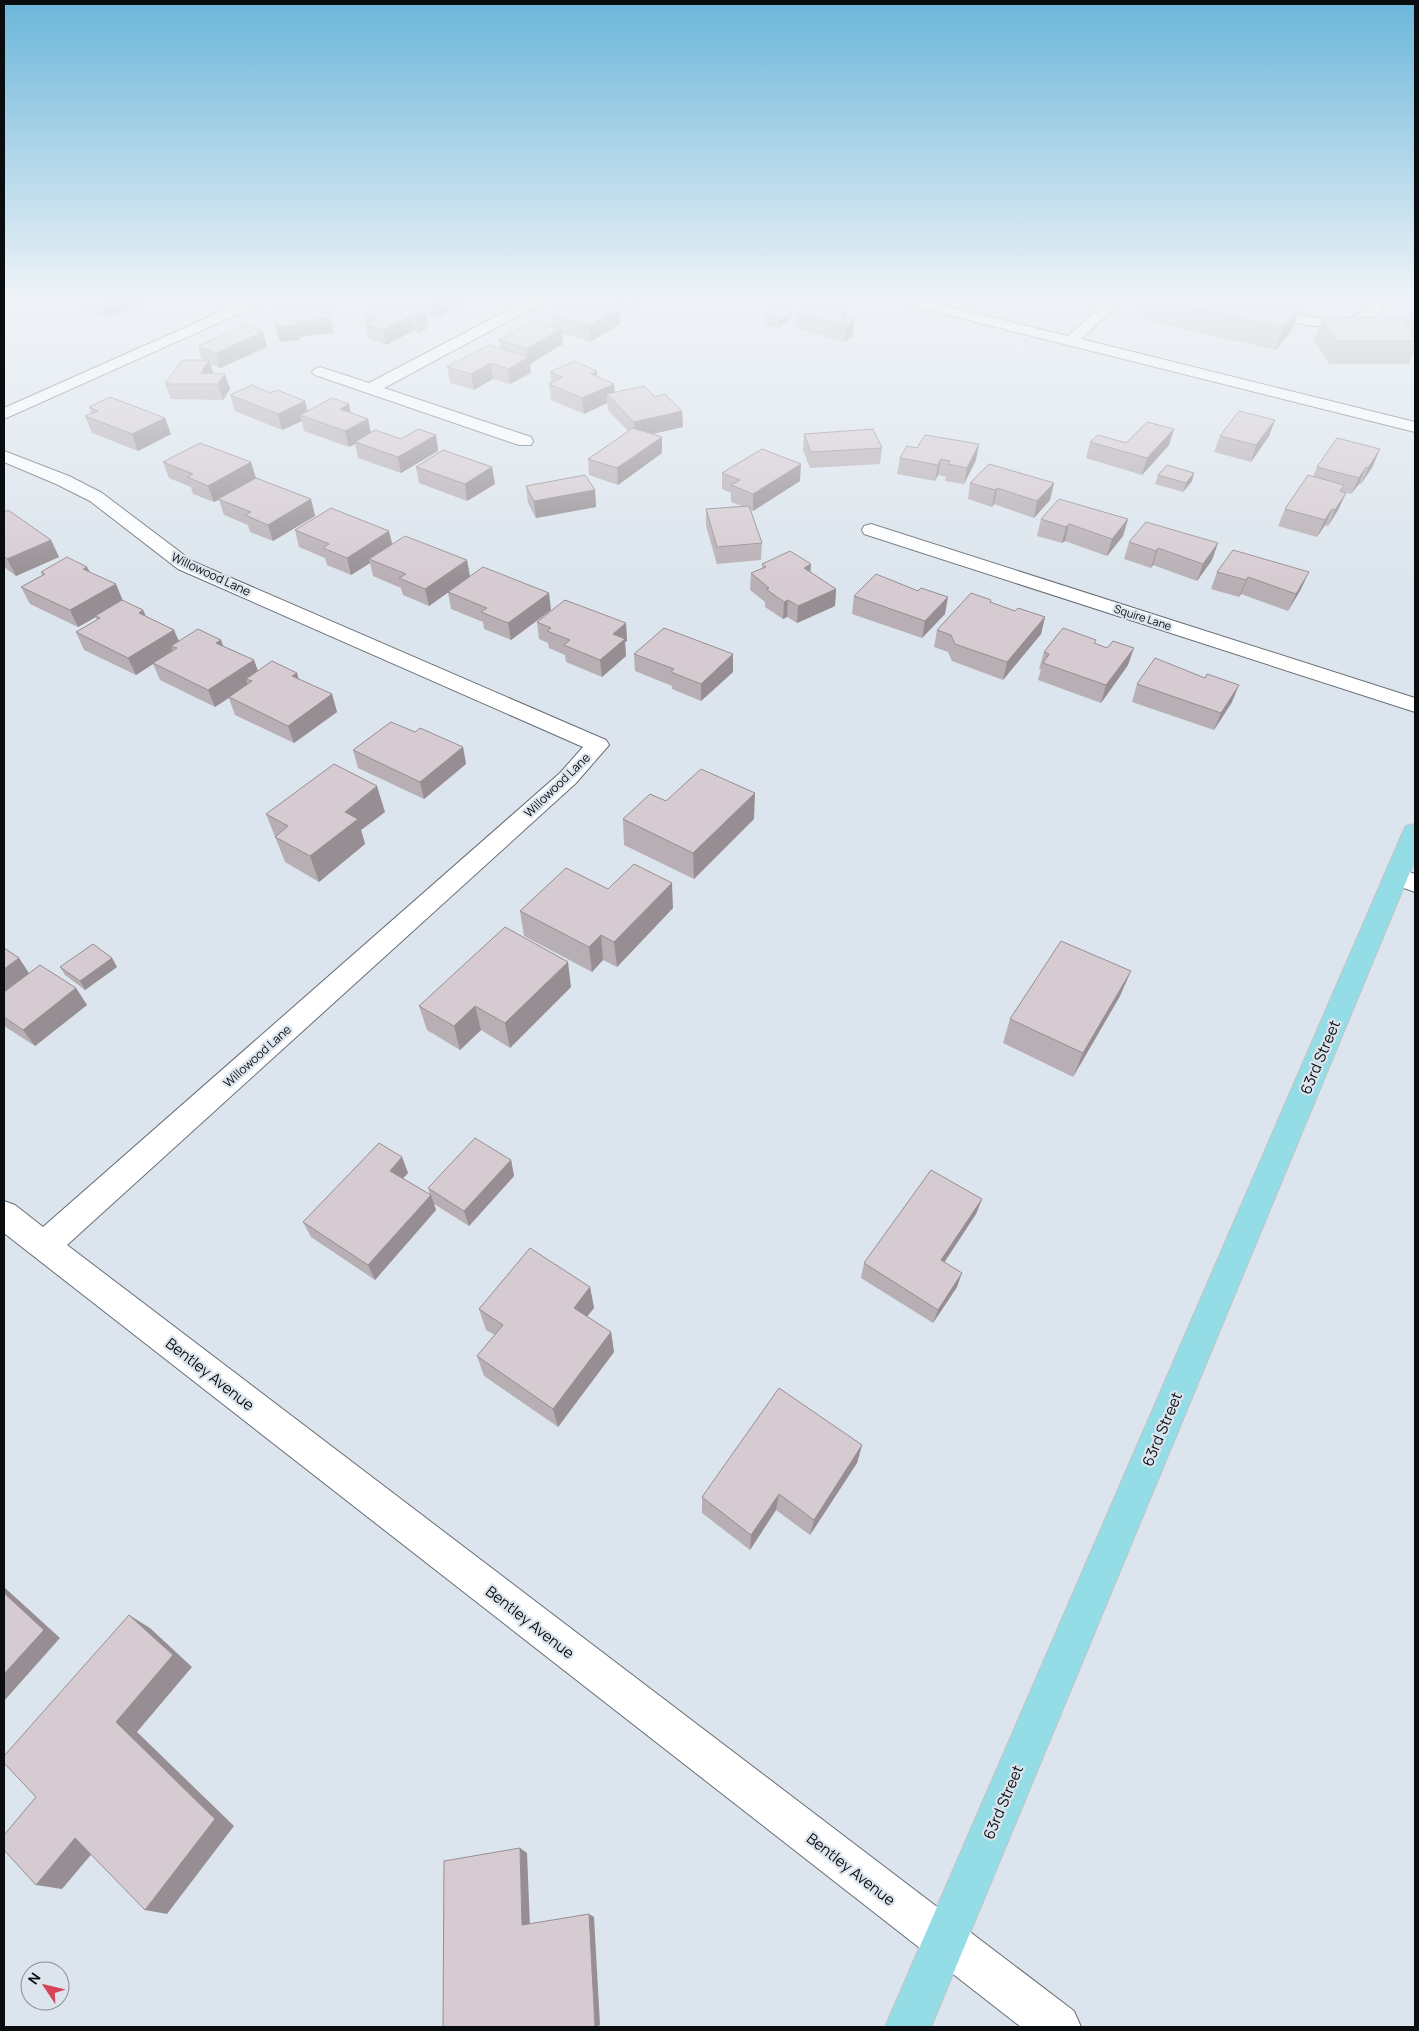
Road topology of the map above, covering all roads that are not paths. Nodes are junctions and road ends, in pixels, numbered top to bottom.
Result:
1 (45, 396) edge
2 (390, 396) edge
3 (1290, 396) edge
4 (4, 414) edge
5 (1415, 427) edge
6 (525, 441) dead end
7 (4, 456) edge
8 (871, 530) dead end
9 (1415, 705) edge
10 (1415, 832) edge
11 (1406, 879) edge
12 (4, 1215) edge
13 (44, 1246) junction
14 (944, 1942) junction
15 (908, 2027) edge
16 (1058, 2027) edge

1 - 4 street
2 - 6 street
3 - 5 street
7 - 13 street, Willowood Lane
8 - 9 street, Squire Lane
10 - 11 main road, 63rd Street
11 - 14 main road, 63rd Street
12 - 13 street, Bentley Avenue
13 - 14 street, Bentley Avenue
14 - 15 main road, 63rd Street
14 - 16 street, Bentley Avenue

